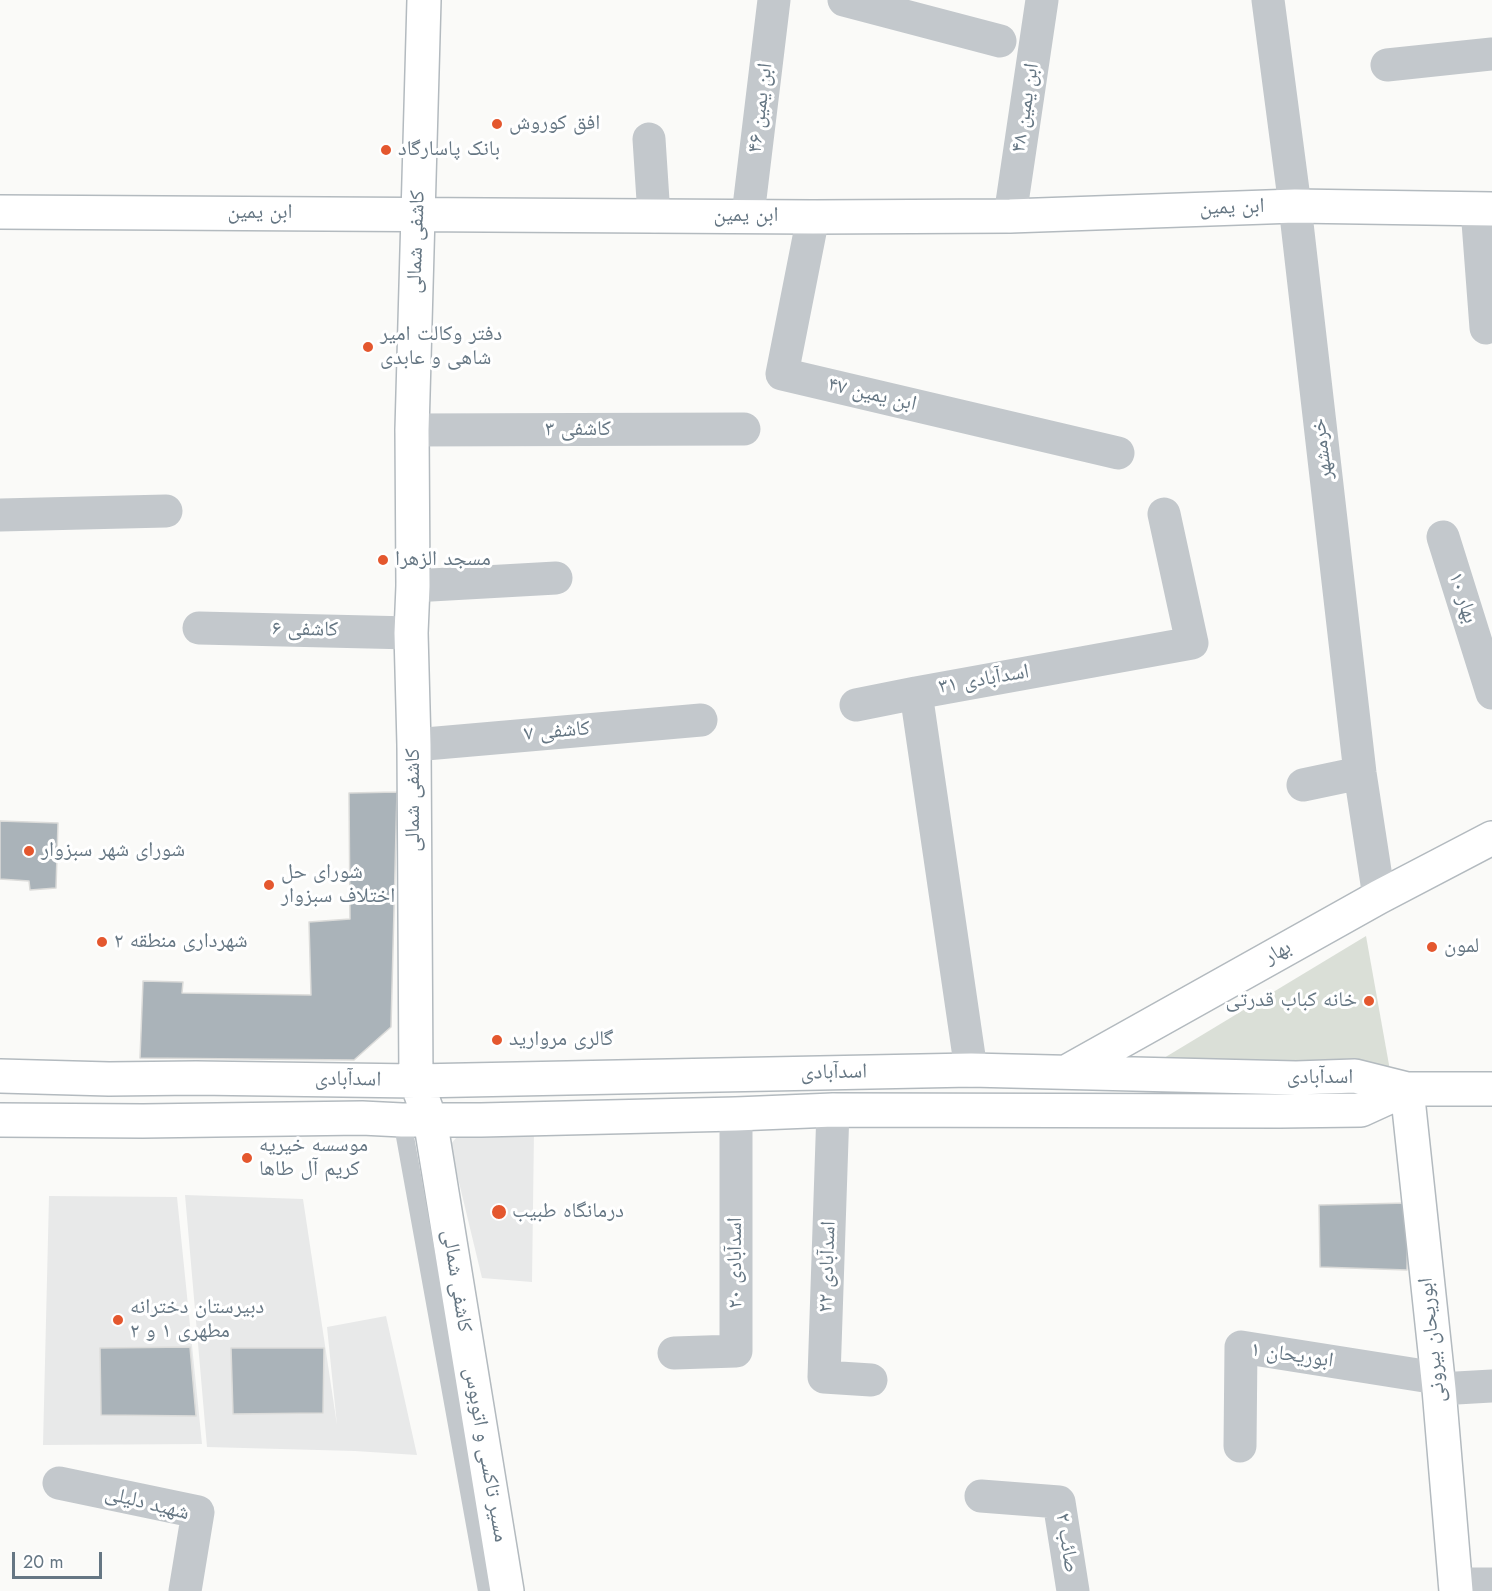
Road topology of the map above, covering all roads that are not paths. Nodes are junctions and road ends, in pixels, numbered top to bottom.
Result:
1 (424, 0) edge
2 (774, 0) edge
3 (844, 0) edge
4 (1042, 0) edge
5 (1268, 0) edge
6 (1000, 41) dead end
7 (1492, 54) edge
8 (1387, 65) dead end
9 (649, 139) dead end
10 (1295, 206) junction
11 (1485, 209) edge
12 (0, 212) edge
13 (418, 213) junction
14 (748, 215) junction
15 (654, 216) junction
16 (1010, 216) junction
17 (813, 217) junction
18 (1486, 328) dead end
19 (744, 429) dead end
20 (412, 430) junction
21 (1118, 453) dead end
22 (166, 511) dead end
23 (1164, 514) dead end
24 (0, 515) edge
25 (1443, 537) dead end
26 (556, 578) dead end
27 (413, 586) junction
28 (199, 628) dead end
29 (411, 633) junction
30 (916, 693) junction
31 (1492, 693) edge
32 (856, 705) dead end
33 (701, 720) dead end
34 (414, 745) junction
35 (1360, 773) junction
36 (1303, 785) dead end
37 (1492, 838) edge
38 (1379, 897) junction
39 (971, 1070) junction
40 (1066, 1072) junction
41 (0, 1076) edge
42 (416, 1081) junction
43 (1407, 1089) junction
44 (1492, 1089) edge
45 (833, 1110) junction
46 (736, 1114) junction
47 (416, 1119) junction
48 (0, 1120) edge
49 (674, 1353) dead end
50 (871, 1380) dead end
51 (1438, 1383) junction
52 (1492, 1386) edge
53 (1240, 1446) dead end
54 (59, 1483) dead end
55 (981, 1496) dead end
56 (1492, 1584) edge
57 (1456, 1587) edge
58 (185, 1591) edge
59 (487, 1591) edge
60 (507, 1591) edge
61 (1073, 1591) edge

1 - 13 main road, کاشفی شمالی
2 - 14 street, ابن یمین ۴۶
3 - 6 street
4 - 16 street, ابن یمین ۴۸
5 - 10 street, خرمشهر
7 - 8 street
9 - 15 street
10 - 11 main road, ابن یمین
10 - 16 main road, ابن یمین
10 - 35 street, خرمشهر
11 - 18 street
12 - 13 main road, ابن یمین
13 - 15 main road, ابن یمین
13 - 20 main road, کاشفی شمالی
14 - 15 main road, ابن یمین
14 - 17 main road, ابن یمین
16 - 17 main road, ابن یمین
17 - 21 street, ابن یمین ۴۷
19 - 20 street, کاشفی ۳
20 - 27 main road, کاشفی شمالی
22 - 24 street
23 - 30 street, اسدآبادی ۳۱
25 - 31 street, بهار ۱۰
26 - 27 street
27 - 29 main road, کاشفی شمالی
28 - 29 street, کاشفی ۶
29 - 34 main road, کاشفی شمالی
30 - 32 street
30 - 39 street, اسدآبادی ۳۱
33 - 34 street, کاشفی ۷
34 - 42 main road, کاشفی شمالی
35 - 36 street
35 - 38 street, خرمشهر
37 - 38 main road, بهار
38 - 40 main road, بهار
39 - 40 main road, اسدآبادی
39 - 42 main road, اسدآبادی
40 - 43 main road, اسدآبادی
41 - 42 main road, اسدآبادی
42 - 47 main road, کاشفی شمالی
43 - 44 main road
43 - 45 main road, اسدآبادی
43 - 51 main road, ابوریحان بیرونی
45 - 46 main road, اسدآبادی
45 - 50 street, اسدآبادی ۲۲
46 - 47 main road, اسدآبادی
46 - 49 street, اسدآبادی ۲۰
47 - 48 main road, اسدآبادی
47 - 59 lane, مسیر تاکسی و اتوبوس
47 - 60 main road, کاشفی شمالی
51 - 52 street
51 - 53 street, ابوریحان ۱
51 - 57 main road, ابوریحان بیرونی
54 - 58 street, شهید دلیلی
55 - 61 street, صائب ۲
56 - 57 street

